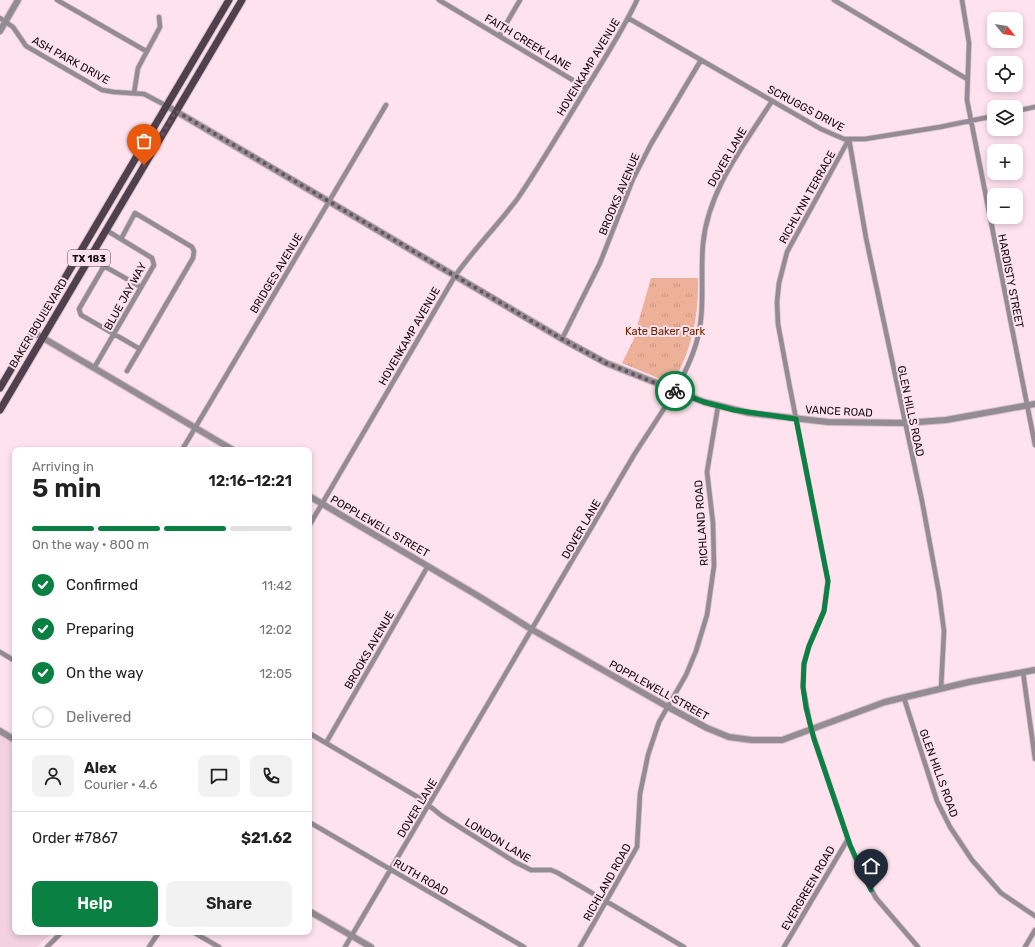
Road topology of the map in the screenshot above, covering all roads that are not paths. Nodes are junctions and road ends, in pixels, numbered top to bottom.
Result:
1 (18, 0) edge
2 (57, 0) edge
3 (229, 0) edge
4 (242, 0) edge
5 (439, 0) edge
6 (520, 0) edge
7 (637, 0) edge
8 (834, 0) edge
9 (962, 0) edge
10 (159, 17) dead end
11 (628, 18) junction
12 (3, 20) edge
13 (0, 31) edge
14 (499, 36) junction
15 (146, 51) junction
16 (701, 60) junction
17 (967, 79) junction
18 (586, 88) junction
19 (134, 93) junction
20 (772, 100) junction
21 (167, 106) junction
22 (386, 106) dead end
23 (1035, 107) edge
24 (1023, 110) edge
25 (176, 111) junction
26 (987, 118) edge
27 (971, 121) junction
28 (849, 139) junction
29 (330, 201) junction
30 (106, 230) junction
31 (120, 239) junction
32 (455, 276) junction
33 (141, 287) junction
34 (33, 332) junction
35 (114, 334) junction
36 (42, 338) junction
37 (562, 339) junction
38 (140, 349) junction
39 (94, 368) junction
40 (127, 371) dead end
41 (0, 388) edge
42 (674, 390) junction
43 (1035, 404) edge
44 (1027, 405) junction
45 (718, 406) junction
46 (0, 410) edge
47 (796, 419) junction
48 (905, 423) junction
49 (196, 428) junction
50 (1035, 445) edge
51 (184, 447) edge
52 (227, 447) edge
53 (312, 498) edge
54 (322, 504) junction
55 (312, 521) edge
56 (428, 566) junction
57 (532, 629) junction
58 (0, 652) edge
59 (12, 659) edge
60 (1035, 670) edge
61 (1023, 672) junction
62 (941, 689) junction
63 (904, 698) junction
64 (668, 707) junction
65 (811, 729) junction
66 (0, 731) edge
67 (312, 735) edge
68 (12, 738) edge
69 (326, 743) junction
70 (1035, 759) edge
71 (429, 805) junction
72 (312, 824) edge
73 (848, 839) junction
74 (391, 870) junction
75 (606, 902) junction
76 (312, 913) edge
77 (1035, 916) edge
78 (1035, 930) edge
79 (59, 935) edge
80 (157, 935) edge
81 (198, 935) edge
82 (352, 936) junction
83 (47, 947) edge
84 (149, 947) edge
85 (219, 947) edge
86 (345, 947) edge
87 (371, 947) edge
88 (524, 947) edge
89 (580, 947) edge
90 (684, 947) edge
91 (784, 947) edge
92 (918, 947) edge
93 (1025, 947) edge

1 - 12 street
2 - 15 street
3 - 21 main road, BAKER BOULEVARD / TX 183
4 - 25 main road, BAKER BOULEVARD / TX 183
5 - 14 street, FAITH CREEK LANE
6 - 14 street
7 - 11 street, HOVENKAMP AVENUE
8 - 17 street
9 - 17 street, HARDISTY STREET
10 - 15 street
11 - 16 street, SCRUGGS DRIVE
11 - 18 street, HOVENKAMP AVENUE
12 - 13 street
12 - 19 street, ASH PARK DRIVE
14 - 18 street, FAITH CREEK LANE
15 - 19 street
16 - 20 street, SCRUGGS DRIVE
16 - 37 street, BROOKS AVENUE
17 - 27 street, HARDISTY STREET
18 - 32 street, HOVENKAMP AVENUE
19 - 21 street, ASH PARK DRIVE
20 - 28 street, SCRUGGS DRIVE
20 - 42 street, DOVER LANE
21 - 25 street, VANCE ROAD
21 - 34 main road, BAKER BOULEVARD / TX 183
22 - 29 street, BRIDGES AVENUE
23 - 24 street
25 - 29 street, VANCE ROAD
25 - 30 main road, BAKER BOULEVARD / TX 183
26 - 27 street, SCRUGGS DRIVE
27 - 28 street, SCRUGGS DRIVE
27 - 44 street, HARDISTY STREET
28 - 47 street, RICHLYNN TERRACE
28 - 48 street, GLEN HILLS ROAD
29 - 32 street, VANCE ROAD
29 - 49 street, BRIDGES AVENUE
30 - 31 street, BLUE JAY WAY
30 - 36 main road, BAKER BOULEVARD / TX 183
31 - 33 street, BLUE JAY WAY
31 - 38 street
32 - 37 street, VANCE ROAD
32 - 54 street, HOVENKAMP AVENUE
33 - 35 street, BLUE JAY WAY
33 - 35 street
34 - 36 street
34 - 41 main road, BAKER BOULEVARD / TX 183
35 - 38 street
35 - 39 street, BLUE JAY WAY
36 - 39 street
36 - 46 main road, BAKER BOULEVARD / TX 183
37 - 42 street, VANCE ROAD
38 - 40 street
39 - 49 street
42 - 45 street, VANCE ROAD
42 - 57 street, DOVER LANE
43 - 44 street, VANCE ROAD
44 - 48 street, VANCE ROAD
44 - 50 street, HARDISTY STREET
45 - 47 street, VANCE ROAD
45 - 64 street, RICHLAND ROAD
47 - 48 street, VANCE ROAD
47 - 65 street, RICHLYNN TERRACE
48 - 62 street, GLEN HILLS ROAD
49 - 51 street, BRIDGES AVENUE
49 - 52 street
53 - 54 street, POPPLEWELL STREET
54 - 55 street, HOVENKAMP AVENUE
54 - 56 street, POPPLEWELL STREET
56 - 57 street, POPPLEWELL STREET
56 - 69 street, BROOKS AVENUE
57 - 64 street, POPPLEWELL STREET
57 - 71 street, DOVER LANE
58 - 59 street
60 - 61 street, POPPLEWELL STREET
61 - 62 street, POPPLEWELL STREET
61 - 70 street
62 - 63 street, POPPLEWELL STREET
63 - 65 street, POPPLEWELL STREET
63 - 77 street, GLEN HILLS ROAD
64 - 65 street, POPPLEWELL STREET
64 - 75 street, RICHLAND ROAD
65 - 73 street, RICHLYNN TERRACE
66 - 68 street
67 - 69 street, LONDON LANE
69 - 71 street, LONDON LANE
71 - 74 street, DOVER LANE
71 - 75 street, LONDON LANE
72 - 74 street, RUTH ROAD
73 - 91 street, EVERGREEN ROAD
73 - 92 street, RICHLYNN TERRACE
74 - 82 street, DOVER LANE
74 - 88 street, RUTH ROAD
75 - 89 street, RICHLAND ROAD
75 - 90 street, LONDON LANE
76 - 82 street
78 - 93 street
79 - 83 street
80 - 84 street
81 - 85 street
82 - 86 street, DOVER LANE
82 - 87 street

